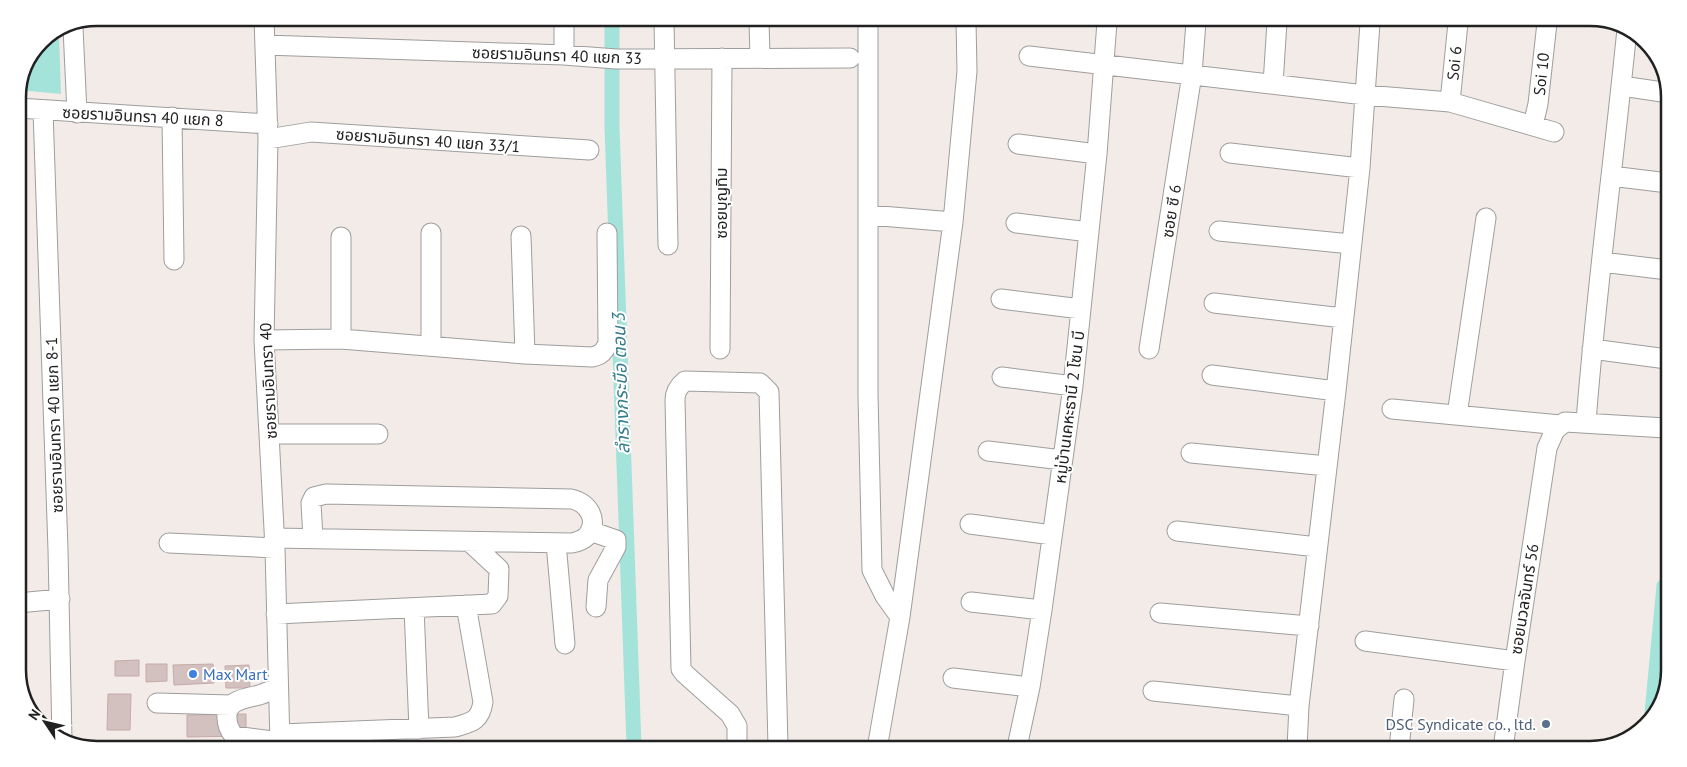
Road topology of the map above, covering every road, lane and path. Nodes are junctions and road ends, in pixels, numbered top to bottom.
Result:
1 (264, 26) edge
2 (564, 26) edge
3 (664, 26) edge
4 (759, 26) edge
5 (868, 26) edge
6 (966, 26) edge
7 (1107, 26) edge
8 (1196, 26) edge
9 (1277, 26) edge
10 (1370, 26) edge
11 (1458, 26) edge
12 (1547, 26) edge
13 (73, 31) edge
14 (1626, 37) edge
15 (265, 45) junction
16 (564, 55) junction
17 (1029, 56) dead end
18 (664, 58) junction
19 (722, 58) junction
20 (760, 58) junction
21 (850, 58) dead end
22 (1105, 64) junction
23 (1192, 74) junction
24 (1273, 84) junction
25 (1622, 86) junction
26 (1661, 92) edge
27 (1366, 95) junction
28 (1450, 102) junction
29 (26, 109) edge
30 (43, 110) junction
31 (77, 113) junction
32 (172, 117) junction
33 (1533, 125) junction
34 (268, 131) junction
35 (1554, 132) dead end
36 (1018, 144) dead end
37 (589, 150) dead end
38 (1230, 153) dead end
39 (1097, 154) junction
40 (1360, 168) junction
41 (1611, 176) junction
42 (1661, 182) edge
43 (869, 215) junction
44 (1486, 218) dead end
45 (953, 222) junction
46 (1016, 223) dead end
47 (1218, 231) dead end
48 (1089, 232) junction
49 (431, 233) dead end
50 (606, 233) dead end
51 (521, 236) dead end
52 (341, 237) dead end
53 (1351, 244) junction
54 (668, 245) dead end
55 (174, 260) dead end
56 (1602, 262) junction
57 (1661, 269) edge
58 (1001, 299) dead end
59 (1214, 303) dead end
60 (1081, 309) junction
61 (1343, 318) junction
62 (341, 339) junction
63 (264, 340) junction
64 (431, 346) junction
65 (720, 349) dead end
66 (1150, 349) dead end
67 (1592, 349) junction
68 (525, 354) junction
69 (1661, 359) edge
70 (1212, 375) dead end
71 (1002, 377) dead end
72 (1073, 386) junction
73 (1336, 391) junction
74 (1392, 409) dead end
75 (1457, 415) junction
76 (1586, 422) junction
77 (1560, 425) junction
78 (1661, 428) edge
79 (270, 434) junction
80 (378, 434) dead end
81 (988, 451) dead end
82 (1191, 453) dead end
83 (1062, 460) junction
84 (1327, 466) junction
85 (970, 524) dead end
86 (590, 530) junction
87 (1177, 531) dead end
88 (1052, 535) junction
89 (313, 538) junction
90 (470, 542) junction
91 (169, 543) dead end
92 (275, 543) junction
93 (556, 543) junction
94 (1317, 547) junction
95 (60, 599) junction
96 (26, 602) edge
97 (971, 602) dead end
98 (466, 605) junction
99 (596, 607) dead end
100 (414, 608) junction
101 (1042, 610) junction
102 (1160, 613) dead end
103 (276, 614) junction
104 (900, 617) junction
105 (1309, 626) junction
106 (1365, 641) dead end
107 (565, 644) dead end
108 (1515, 661) junction
109 (954, 678) dead end
110 (1030, 687) junction
111 (278, 689) junction
112 (1153, 690) dead end
113 (1404, 698) dead end
114 (158, 703) dead end
115 (231, 705) junction
116 (1299, 706) junction
117 (419, 729) junction
118 (62, 731) edge
119 (280, 740) edge
120 (737, 741) edge
121 (778, 741) edge
122 (880, 741) edge
123 (1018, 741) edge
124 (1297, 741) edge
125 (1400, 741) edge
126 (1504, 741) edge

1 - 15 street, ซอยรามอินทรา 40
2 - 16 street
3 - 18 street
4 - 20 street
5 - 43 street
6 - 45 street
7 - 22 street, หมู่บ้านเคหะธานี 2 โซน บี
8 - 23 street, ซอย ซี 6
9 - 24 street
10 - 27 street
11 - 28 street, Soi 6
12 - 33 street, Soi 10
13 - 31 street
14 - 25 street
15 - 16 street, ซอยรามอินทรา 40 แยก 33
15 - 34 street, ซอยรามอินทรา 40
16 - 18 street, ซอยรามอินทรา 40 แยก 33
17 - 22 street
18 - 19 street, ซอยรามอินทรา 40 แยก 33
18 - 54 street
19 - 20 street, ซอยรามอินทรา 40 แยก 33
19 - 65 street, ซอยบุญทิม
20 - 21 street, ซอยรามอินทรา 40 แยก 33
22 - 23 street
22 - 39 street, หมู่บ้านเคหะธานี 2 โซน บี
23 - 24 street
23 - 66 street, ซอย ซี 6
24 - 27 street
25 - 26 street
25 - 41 street
27 - 28 street
27 - 40 street
28 - 33 street
29 - 30 street, ซอยรามอินทรา 40 แยก 8
30 - 31 street, ซอยรามอินทรา 40 แยก 8
30 - 95 street, ซอยรามอินทรา 40 แยก 8-1
31 - 32 street, ซอยรามอินทรา 40 แยก 8
32 - 34 street, ซอยรามอินทรา 40 แยก 8
32 - 55 street
33 - 35 street
34 - 37 street, ซอยรามอินทรา 40 แยก 33/1
34 - 63 street, ซอยรามอินทรา 40
36 - 39 street
38 - 40 street
39 - 48 street, หมู่บ้านเคหะธานี 2 โซน บี
40 - 53 street
41 - 42 street
41 - 56 street
43 - 45 street
43 - 104 street
44 - 75 street
45 - 104 street
46 - 48 street
47 - 53 street
48 - 60 street, หมู่บ้านเคหะธานี 2 โซน บี
49 - 64 street
50 - 68 street
51 - 68 street
52 - 62 street
53 - 61 street
56 - 57 street
56 - 67 street
58 - 60 street
59 - 61 street
60 - 72 street, หมู่บ้านเคหะธานี 2 โซน บี
61 - 73 street
62 - 63 street
62 - 64 street
63 - 79 street, ซอยรามอินทรา 40
64 - 68 street
67 - 69 street
67 - 76 street
70 - 73 street
71 - 72 street
72 - 83 street, หมู่บ้านเคหะธานี 2 โซน บี
73 - 84 street
74 - 75 street
75 - 77 street
76 - 77 street
76 - 78 street
77 - 108 street, ซอยนวลจันทร์ 56
79 - 80 street
79 - 92 street, ซอยรามอินทรา 40
81 - 83 street
82 - 84 street
83 - 88 street, หมู่บ้านเคหะธานี 2 โซน บี
84 - 94 street
85 - 88 street
86 - 89 street
86 - 93 street
86 - 99 street
87 - 94 street
88 - 101 street, หมู่บ้านเคหะธานี 2 โซน บี
89 - 90 street
89 - 92 street
90 - 93 street
90 - 98 street
91 - 92 street
92 - 103 street, ซอยรามอินทรา 40
93 - 107 street
94 - 105 street
95 - 96 street
95 - 118 street, ซอยรามอินทรา 40 แยก 8-1
97 - 101 street
98 - 100 street
98 - 117 street
100 - 103 street
100 - 117 street
101 - 110 street, หมู่บ้านเคหะธานี 2 โซน บี
102 - 105 street
103 - 111 street, ซอยรามอินทรา 40
104 - 122 street
105 - 116 street
106 - 108 street
108 - 126 street, ซอยนวลจันทร์ 56
109 - 110 street
110 - 123 street, หมู่บ้านเคหะธานี 2 โซน บี
111 - 115 street
111 - 119 street, ซอยรามอินทรา 40
112 - 116 street
113 - 125 street
114 - 115 street
115 - 119 street
116 - 124 street
117 - 119 street
120 - 121 street

